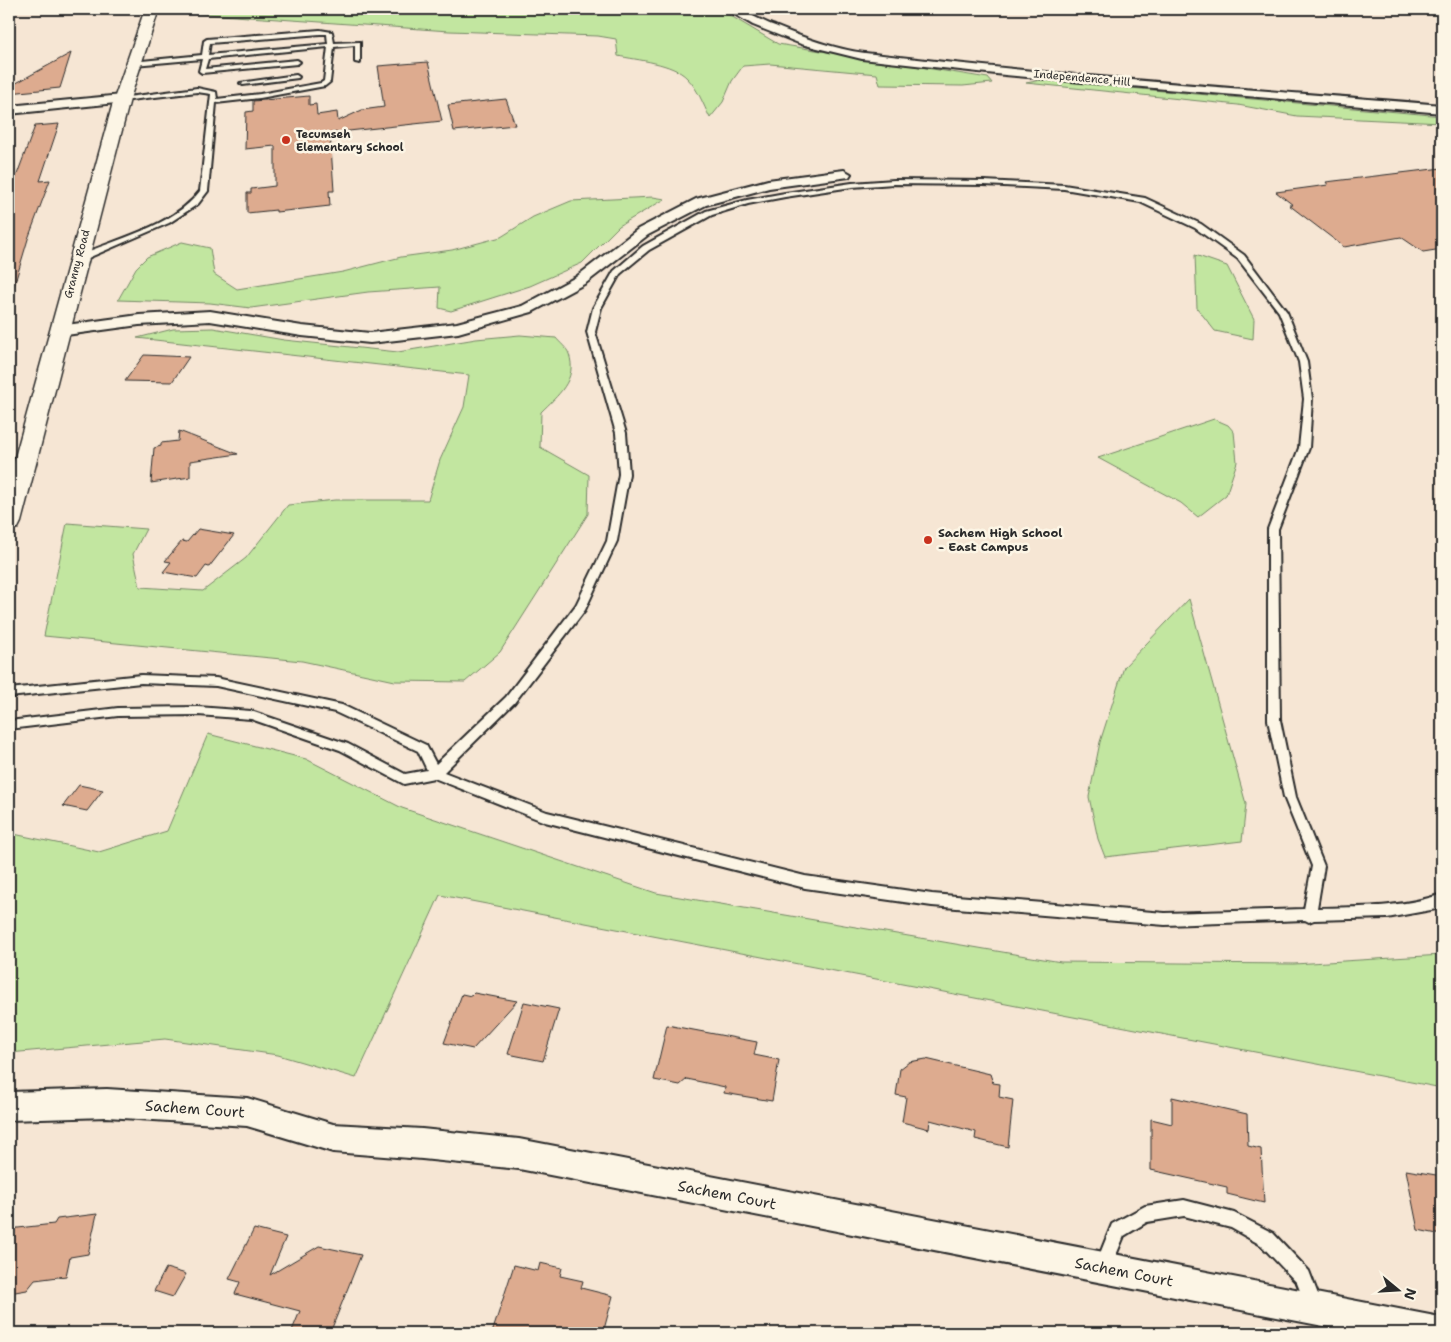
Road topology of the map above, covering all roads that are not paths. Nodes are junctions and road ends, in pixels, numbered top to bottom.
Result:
1 (152, 9) edge
2 (731, 9) edge
3 (331, 46) junction
4 (297, 49) junction
5 (205, 57) junction
6 (296, 62) junction
7 (358, 62) dead end
8 (134, 63) junction
9 (296, 78) junction
10 (243, 83) dead end
11 (296, 91) junction
12 (122, 99) junction
13 (214, 101) junction
14 (1442, 109) edge
15 (9, 110) edge
16 (848, 180) junction
17 (78, 259) junction
18 (59, 331) junction
19 (9, 522) edge
20 (9, 693) edge
21 (9, 725) edge
22 (434, 773) junction
23 (1442, 900) edge
24 (1310, 916) junction
25 (9, 1106) edge
26 (1102, 1268) junction
27 (1316, 1309) junction
28 (1440, 1333) edge

1 - 8 street, Granny Road
2 - 14 street, Independence Hill
3 - 4 lane
3 - 5 lane
3 - 7 lane
3 - 11 lane
4 - 5 lane
4 - 6 lane
5 - 6 lane
5 - 8 lane
6 - 9 lane
8 - 12 street, Granny Road
9 - 10 lane
9 - 11 lane
11 - 13 lane
12 - 13 lane
12 - 15 street
12 - 17 street, Granny Road
13 - 17 lane
16 - 18 street
16 - 22 lane
16 - 24 lane
17 - 18 street, Granny Road
18 - 19 street, Granny Road
20 - 22 lane
21 - 22 lane
22 - 24 lane
23 - 24 lane
25 - 26 street, Sachem Court
26 - 27 street, Sachem Court
26 - 27 lane
27 - 28 street, Sachem Court

